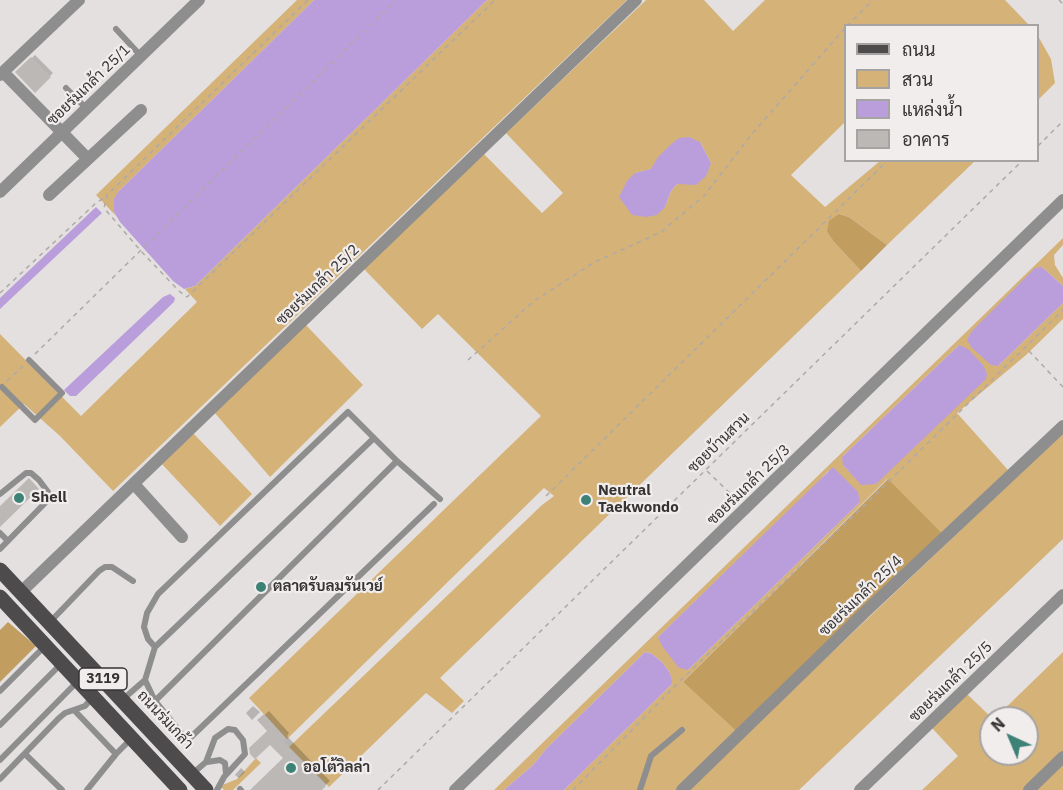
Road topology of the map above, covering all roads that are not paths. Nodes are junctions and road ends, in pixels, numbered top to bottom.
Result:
1 (78, 0) edge
2 (199, 0) edge
3 (636, 0) edge
4 (116, 29) dead end
5 (141, 56) junction
6 (2, 73) edge
7 (66, 88) dead end
8 (86, 108) junction
9 (141, 110) dead end
10 (62, 133) junction
11 (87, 159) junction
12 (0, 192) edge
13 (49, 195) dead end
14 (1063, 200) edge
15 (29, 360) road end
16 (2, 387) road end
17 (1063, 426) edge
18 (374, 438) junction
19 (397, 461) junction
20 (134, 484) junction
21 (0, 494) edge
22 (0, 533) edge
23 (182, 537) dead end
24 (8, 541) junction
25 (0, 549) edge
26 (0, 570) edge
27 (133, 581) dead end
28 (21, 592) junction
29 (1063, 595) edge
30 (0, 597) edge
31 (50, 622) junction
32 (45, 645) junction
33 (155, 647) junction
34 (62, 663) junction
35 (78, 680) junction
36 (145, 680) junction
37 (0, 691) edge
38 (93, 697) junction
39 (122, 700) junction
40 (155, 701) junction
41 (74, 710) junction
42 (0, 725) edge
43 (682, 730) dead end
44 (132, 738) junction
45 (25, 754) junction
46 (117, 754) junction
47 (1063, 757) edge
48 (0, 760) edge
49 (206, 762) junction
50 (226, 774) junction
51 (191, 775) junction
52 (0, 779) edge
53 (62, 790) edge
54 (87, 790) edge
55 (180, 790) edge
56 (206, 790) edge
57 (217, 790) edge
58 (456, 790) edge
59 (640, 790) edge
60 (682, 790) edge
61 (860, 790) edge
62 (1029, 790) edge

1 - 6 street
2 - 5 street, ซอยร่มเกล้า 25/1
3 - 20 street, ซอยร่มเกล้า 25/2
4 - 5 lane
5 - 8 street, ซอยร่มเกล้า 25/1
6 - 10 street
7 - 8 lane
8 - 10 street, ซอยร่มเกล้า 25/1
9 - 11 street
10 - 11 street
10 - 12 street, ซอยร่มเกล้า 25/1
11 - 13 street
14 - 58 street, ซอยร่มเกล้า 25/3
15 - 16 lane
17 - 60 street, ซอยร่มเกล้า 25/4
18 - 19 lane
18 - 33 lane
18 - 33 lane
19 - 40 lane
19 - 40 lane
20 - 23 street
20 - 28 street, ซอยร่มเกล้า 25/2
21 - 24 lane
22 - 24 lane
24 - 25 lane
26 - 28 main road, ถนนร่มเกล้า / 3119
27 - 31 lane
28 - 31 main road, ถนนร่มเกล้า / 3119
29 - 61 street, ซอยร่มเกล้า 25/5
30 - 32 main road, 3119
31 - 39 main road, ถนนร่มเกล้า / 3119
32 - 34 main road, 3119
32 - 37 lane
33 - 36 lane
34 - 35 main road, 3119
34 - 42 lane
35 - 38 main road, 3119
35 - 48 lane
36 - 39 lane
36 - 40 lane
38 - 41 lane
38 - 44 main road, 3119
39 - 51 main road, ถนนร่มเกล้า / 3119
41 - 45 lane
41 - 46 lane
43 - 59 lane
44 - 46 lane
44 - 55 main road, 3119
45 - 52 lane
45 - 53 lane
46 - 54 lane
47 - 62 street
49 - 50 lane
49 - 50 lane
49 - 51 lane
50 - 57 lane
51 - 56 main road, ถนนร่มเกล้า / 3119

